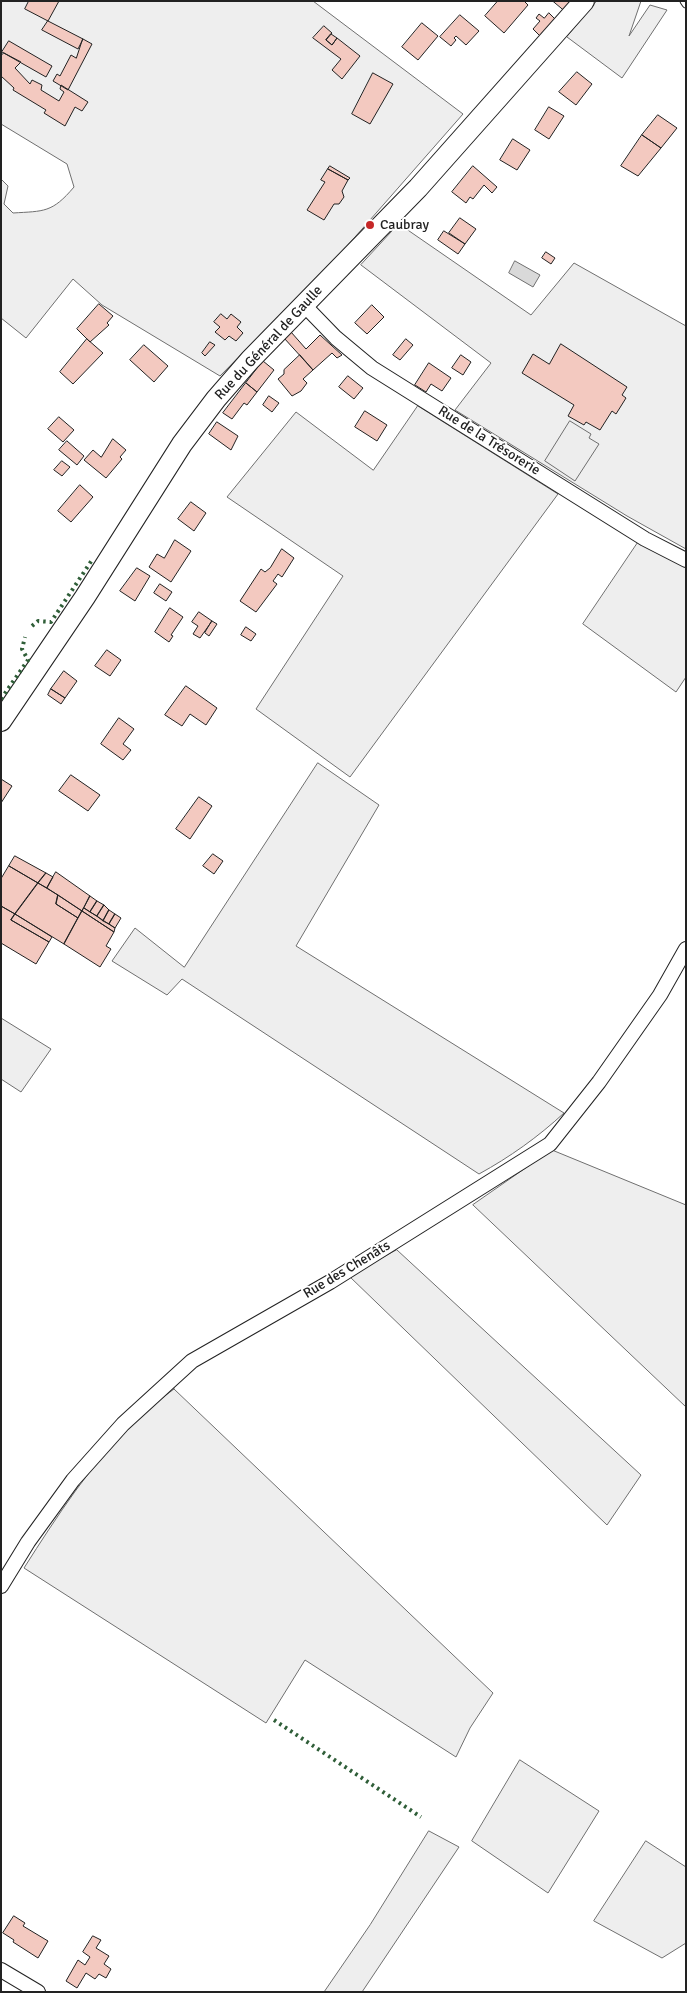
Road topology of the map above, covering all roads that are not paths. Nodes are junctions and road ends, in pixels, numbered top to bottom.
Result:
1 (584, 1) edge
2 (304, 305) junction
3 (686, 560) edge
4 (1, 722) edge
5 (686, 949) edge
6 (1, 1586) edge
7 (1, 1970) edge
8 (38, 1992) edge

1 - 2 main road, Rue du Général de Gaulle
2 - 3 street, Rue de la Trésorerie
2 - 4 main road, Rue du Général de Gaulle
5 - 6 street, Rue des Chenâts
7 - 8 street

